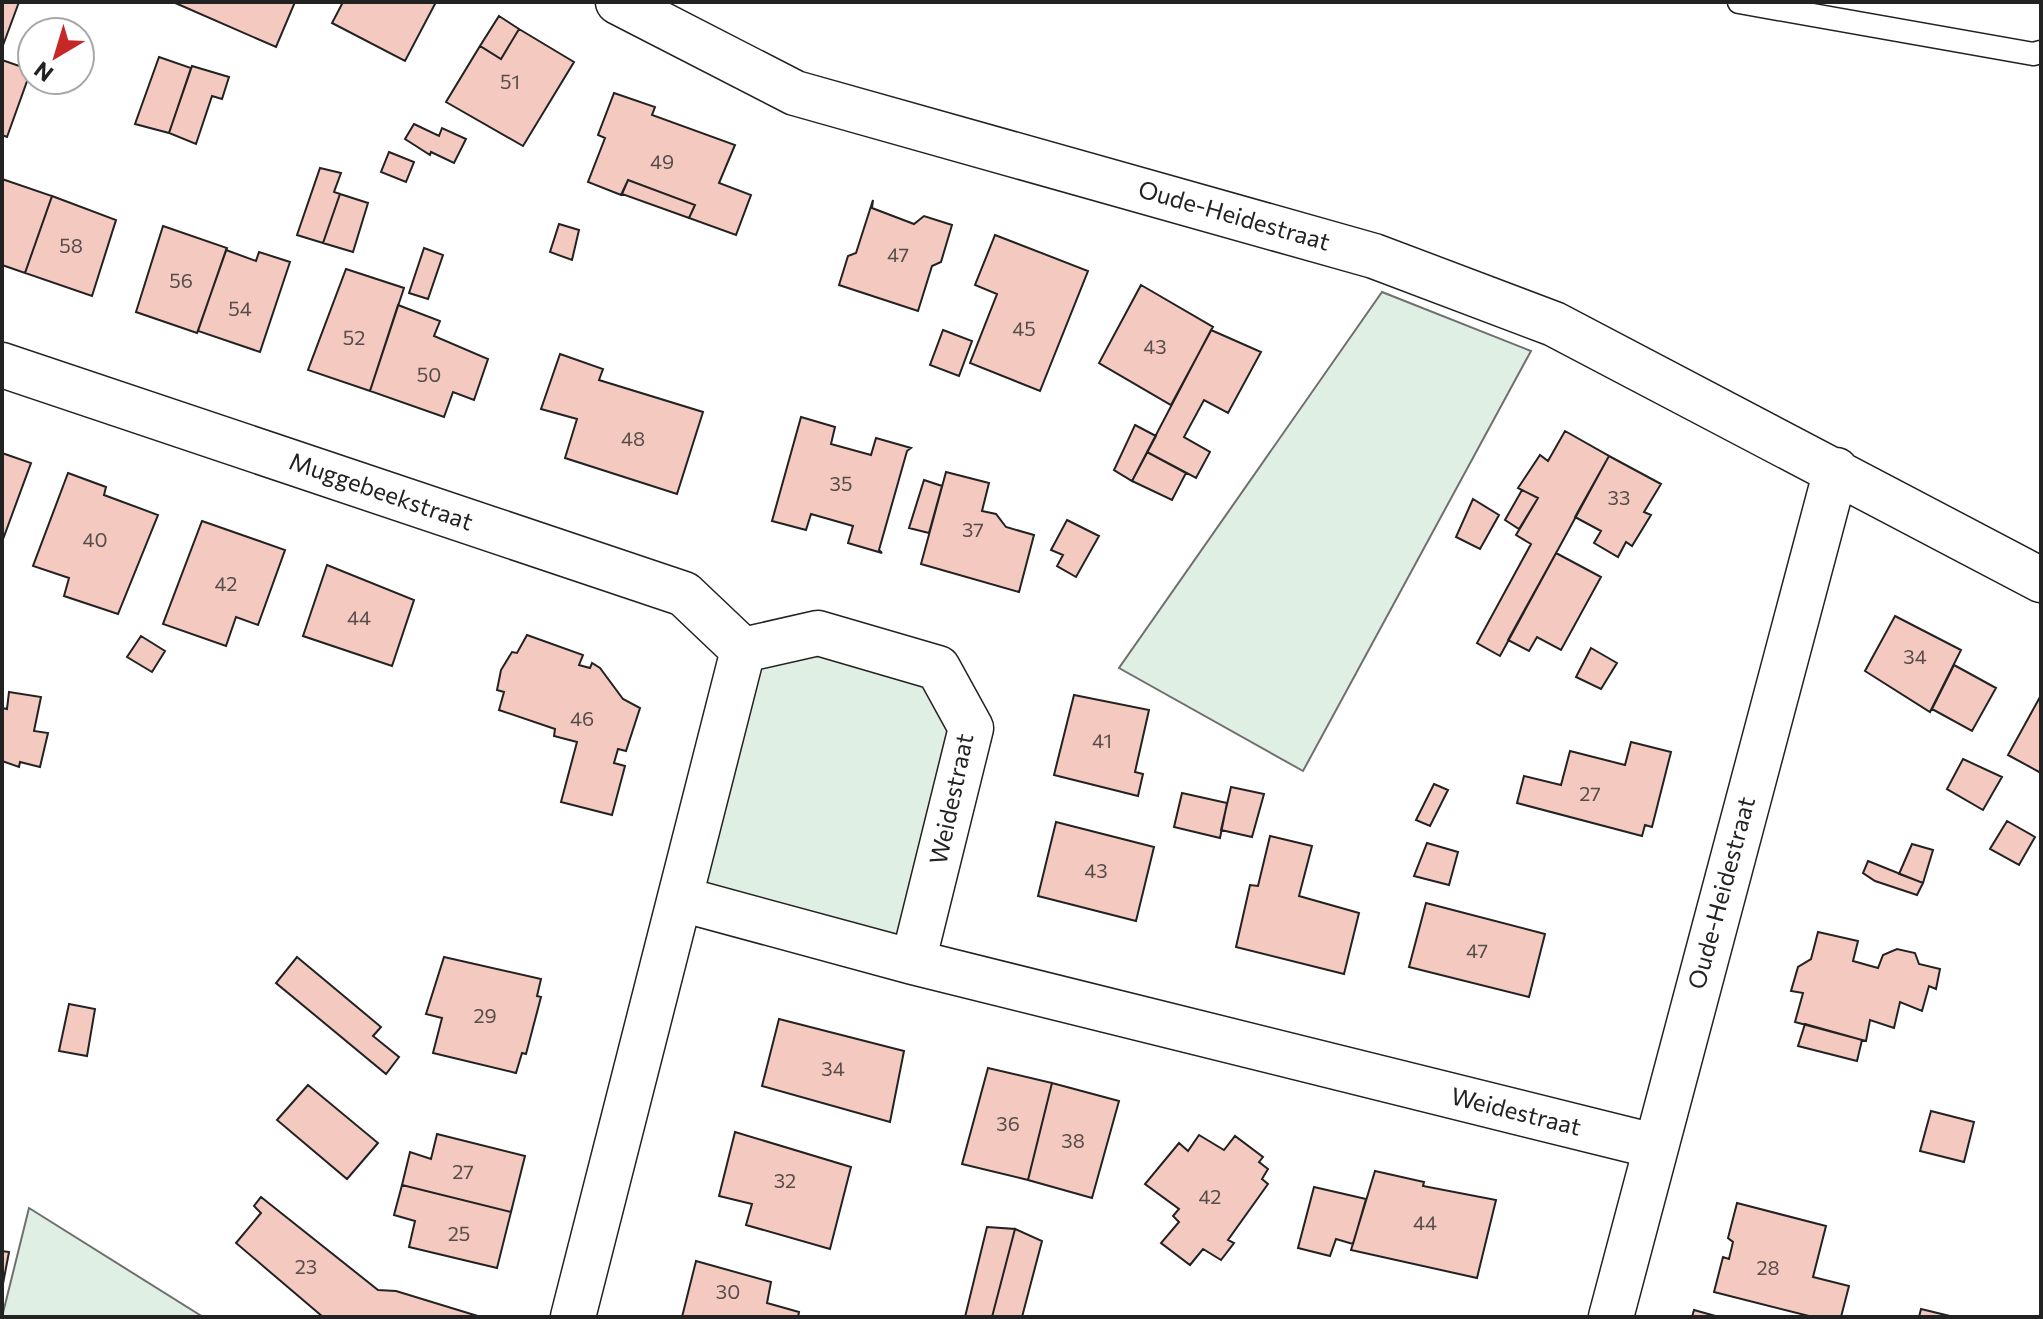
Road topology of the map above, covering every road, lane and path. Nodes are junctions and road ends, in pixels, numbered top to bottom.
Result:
1 (618, 2) edge
2 (1739, 2) edge
3 (2041, 52) edge
4 (2, 365) edge
5 (1836, 470) junction
6 (2041, 580) edge
7 (743, 650) junction
8 (681, 899) junction
9 (913, 962) junction
10 (1654, 1146) junction
11 (573, 1317) edge
12 (1611, 1317) edge

1 - 5 street, Oude-Heidestraat
2 - 3 lane
4 - 7 street, Muggebeekstraat
5 - 6 street, Oude-Heidestraat
5 - 10 street, Oude-Heidestraat
7 - 8 street
7 - 9 street, Weidestraat
8 - 9 street, Weidestraat
8 - 11 street
9 - 10 street, Weidestraat
10 - 12 street, Oude-Heidestraat

